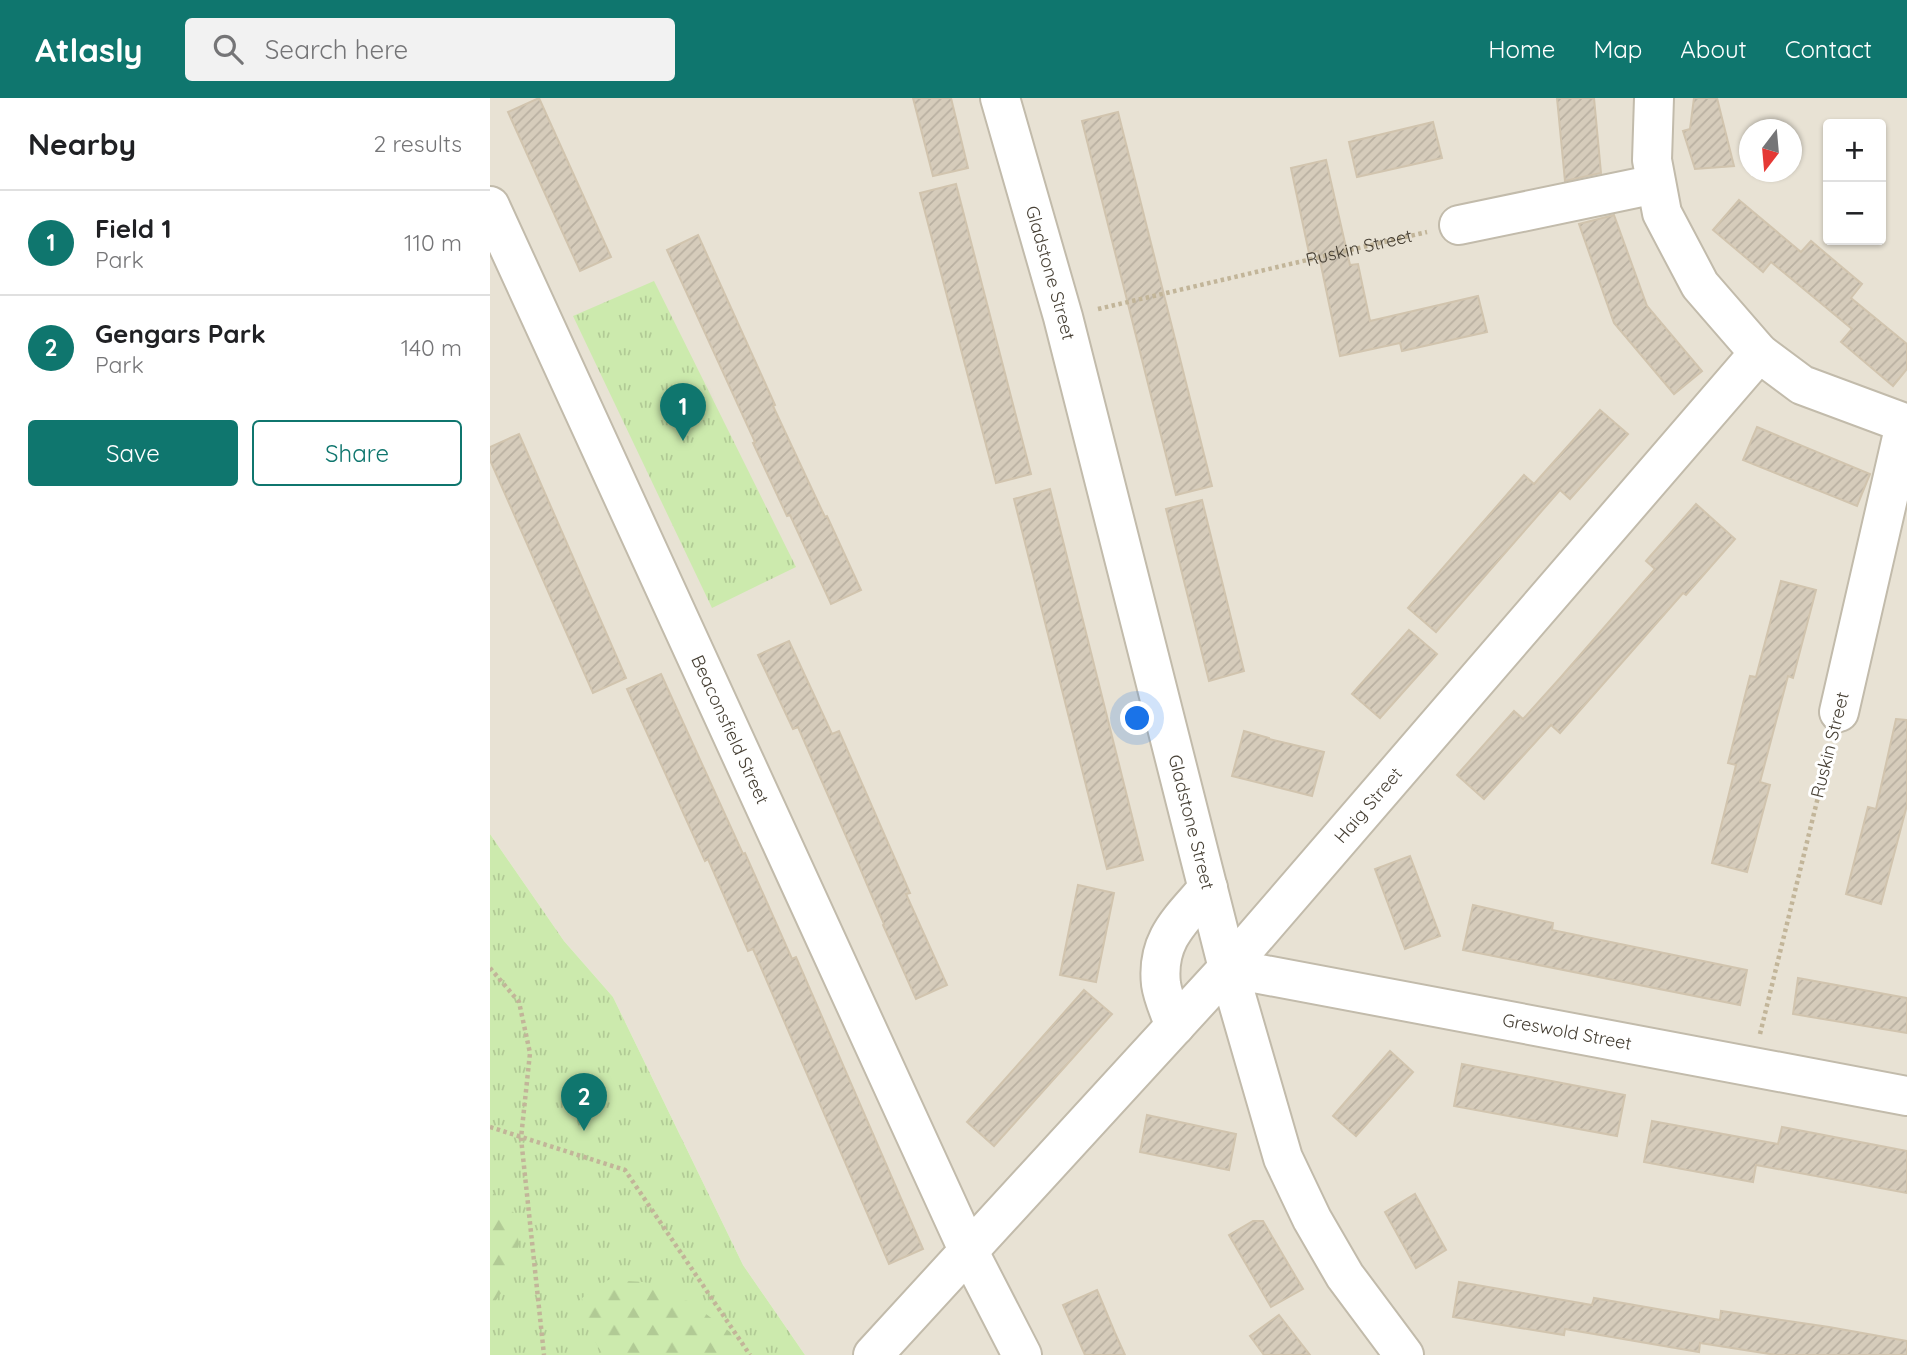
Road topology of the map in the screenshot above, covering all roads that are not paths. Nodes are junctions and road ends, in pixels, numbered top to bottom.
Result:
1 (1000, 98) edge
2 (1654, 98) edge
3 (1656, 184) junction
4 (490, 206) edge
5 (1459, 225) road end
6 (1759, 354) junction
7 (1906, 424) edge
8 (1839, 712) road end
9 (1208, 888) junction
10 (1228, 968) junction
11 (1175, 1026) junction
12 (1907, 1096) edge
13 (969, 1252) junction
14 (873, 1355) edge
15 (1022, 1355) edge
16 (1404, 1355) edge

1 - 9 street, Gladstone Street
2 - 3 street, Ruskin Street
3 - 5 street
3 - 6 street, Ruskin Street
4 - 13 street, Beaconsfield Street
6 - 7 street, Ruskin Street
6 - 10 street, Haig Street
7 - 8 street, Ruskin Street
9 - 10 street, Gladstone Street
9 - 11 street
10 - 11 street, Haig Street
10 - 12 street, Greswold Street
10 - 16 street, Gladstone Street
11 - 13 street, Haig Street
13 - 14 street, Haig Street
13 - 15 street

